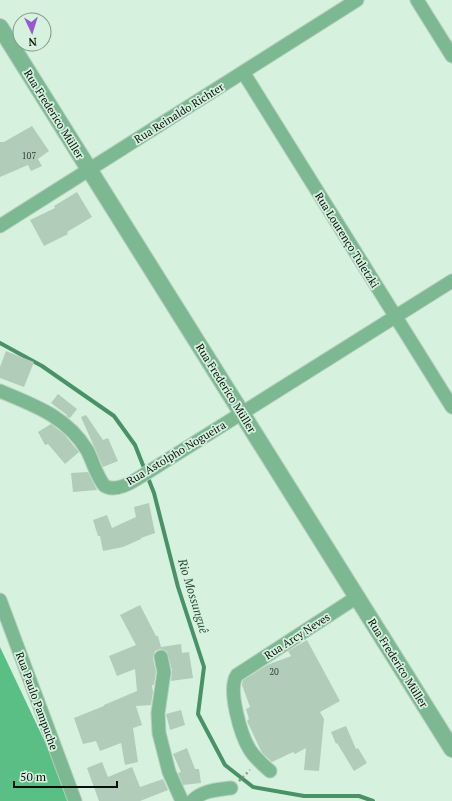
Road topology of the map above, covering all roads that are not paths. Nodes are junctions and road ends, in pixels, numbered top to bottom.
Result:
1 (357, 0) edge
2 (417, 0) edge
3 (0, 28) edge
4 (452, 56) edge
5 (243, 72) junction
6 (89, 170) junction
7 (0, 226) edge
8 (452, 281) edge
9 (396, 317) junction
10 (0, 390) edge
11 (452, 407) edge
12 (242, 413) junction
13 (357, 597) junction
14 (0, 600) edge
15 (161, 657) dead end
16 (452, 749) edge
17 (270, 771) dead end
18 (231, 788) road end
19 (75, 801) edge
20 (182, 801) edge
21 (192, 801) edge

1 - 5 street, Rua Reinaldo Richter
2 - 4 street
3 - 6 street, Rua Frederico Müller
5 - 6 street, Rua Reinaldo Richter
5 - 9 street, Rua Lourenço Tuletzki
6 - 7 street, Rua Reinaldo Richter
6 - 12 street, Rua Frederico Müller
8 - 9 street, Rua Astolpho Nogueira
9 - 11 street, Rua Lourenço Tuletzki
9 - 12 street, Rua Astolpho Nogueira
10 - 12 street, Rua Astolpho Nogueira
12 - 13 street, Rua Frederico Müller
13 - 16 street, Rua Frederico Müller
13 - 17 street, Rua Arcy Neves
14 - 19 street, Rua Paulo Pampuche
15 - 20 street
18 - 21 street

